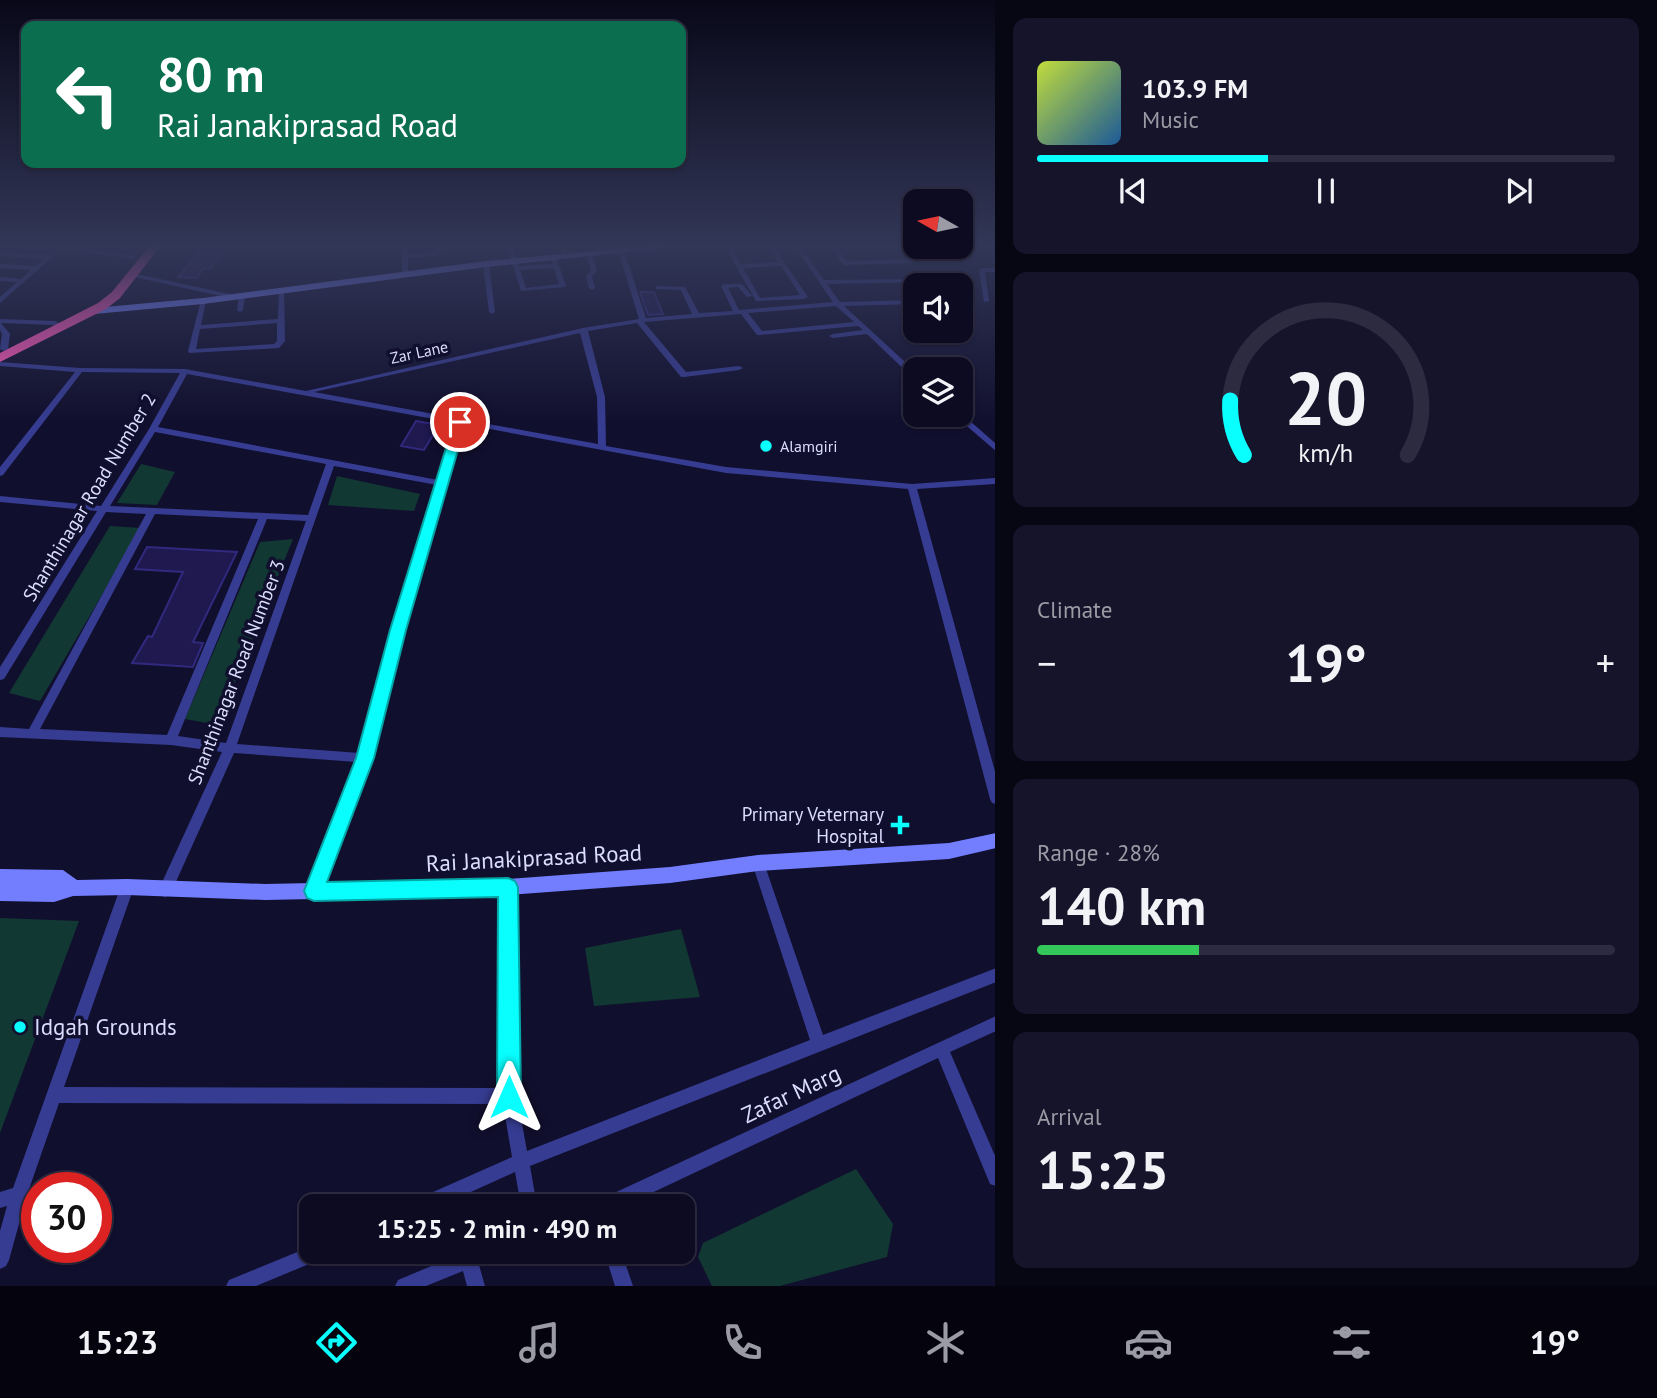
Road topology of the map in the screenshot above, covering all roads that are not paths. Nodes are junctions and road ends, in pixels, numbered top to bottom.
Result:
1 (87, 304) edge
2 (104, 304) edge
3 (206, 304) edge
4 (239, 304) edge
5 (281, 304) edge
6 (491, 304) edge
7 (635, 304) edge
8 (691, 304) edge
9 (735, 304) edge
10 (753, 304) edge
11 (838, 304) joint
12 (202, 305) junction
13 (240, 310) dead end
14 (757, 310) junction
15 (94, 311) junction
16 (492, 312) dead end
17 (740, 312) junction
18 (696, 315) junction
19 (641, 320) junction
20 (281, 321) junction
21 (0, 323) edge
22 (55, 323) junction
23 (859, 324) junction
24 (197, 327) junction
25 (583, 330) junction
26 (869, 332) junction
27 (833, 336) dead end
28 (1, 352) edge
29 (0, 364) edge
30 (903, 364) edge
31 (739, 368) dead end
32 (79, 370) junction
33 (185, 371) junction
34 (304, 393) junction
35 (460, 422) junction
36 (971, 427) edge
37 (153, 429) junction
38 (602, 448) junction
39 (995, 448) edge
40 (331, 462) junction
41 (0, 473) edge
42 (995, 481) edge
43 (440, 483) junction
44 (912, 487) junction
45 (0, 499) edge
46 (103, 509) junction
47 (152, 511) junction
48 (264, 516) junction
49 (311, 518) junction
50 (0, 676) edge
51 (0, 732) edge
52 (32, 734) junction
53 (171, 740) junction
54 (230, 748) junction
55 (365, 758) junction
56 (995, 796) edge
57 (995, 840) edge
58 (758, 863) junction
59 (0, 877) edge
60 (127, 887) junction
61 (508, 887) junction
62 (74, 888) junction
63 (165, 891) junction
64 (314, 891) junction
65 (0, 893) edge
66 (995, 975) edge
67 (995, 1023) edge
68 (819, 1044) junction
69 (941, 1048) junction
70 (55, 1095) junction
71 (509, 1097) junction
72 (519, 1162) junction
73 (995, 1176) edge
74 (448, 1194) edge
75 (526, 1194) edge
76 (631, 1194) edge
77 (19, 1195) junction
78 (0, 1199) edge
79 (0, 1260) edge
80 (299, 1260) edge
81 (458, 1264) edge
82 (471, 1264) edge
83 (616, 1264) edge
84 (235, 1286) edge
85 (404, 1286) edge
86 (477, 1286) edge
87 (624, 1286) edge

1 - 22 highway
2 - 15 highway
3 - 12 street
4 - 13 street
5 - 20 street
6 - 16 street
7 - 19 street
8 - 18 street
9 - 17 street
10 - 14 street
11 - 14 street, Zar Lane
11 - 23 street
12 - 15 street
12 - 24 street
14 - 17 street, Zar Lane
15 - 28 highway
17 - 18 street, Zar Lane
17 - 23 street
18 - 19 street, Zar Lane
19 - 25 street, Zar Lane
19 - 31 street
20 - 24 street
20 - 24 street
21 - 22 street
21 - 28 street
22 - 28 highway
23 - 26 street
25 - 34 street, Zar Lane
25 - 38 street
26 - 27 street
26 - 30 street
29 - 32 street
32 - 33 street
32 - 41 street
33 - 34 street
33 - 37 street, Shanthinagar Road Number 2
34 - 35 street
35 - 38 street
35 - 43 street
36 - 39 street
37 - 40 street
37 - 46 street, Shanthinagar Road Number 2
38 - 44 street
40 - 43 street
40 - 49 street, Shanthinagar Road Number 3
42 - 44 street
43 - 55 street
44 - 56 street
45 - 46 street
46 - 47 street
46 - 50 street, Shanthinagar Road Number 2
47 - 48 street
47 - 52 street
48 - 49 street
48 - 53 street
49 - 54 street, Shanthinagar Road Number 3
51 - 52 street
52 - 53 street
53 - 54 street
54 - 55 street
54 - 63 street, Shanthinagar Road Number 3
55 - 64 street
57 - 58 street, Rai Janakiprasad Road
58 - 61 street, Rai Janakiprasad Road
58 - 68 street
59 - 62 street
60 - 62 street, Rai Janakiprasad Road
60 - 63 street, Rai Janakiprasad Road
60 - 70 street
61 - 64 street, Rai Janakiprasad Road
61 - 71 street
62 - 65 street
63 - 64 street, Rai Janakiprasad Road
66 - 68 street
67 - 69 street, Zafar Marg
68 - 72 street
69 - 73 street
69 - 76 street, Zafar Marg
70 - 71 street
70 - 77 street
71 - 72 street
72 - 74 street
72 - 75 street
77 - 78 street
77 - 79 street
80 - 84 street
81 - 85 street
82 - 86 street
83 - 87 street

